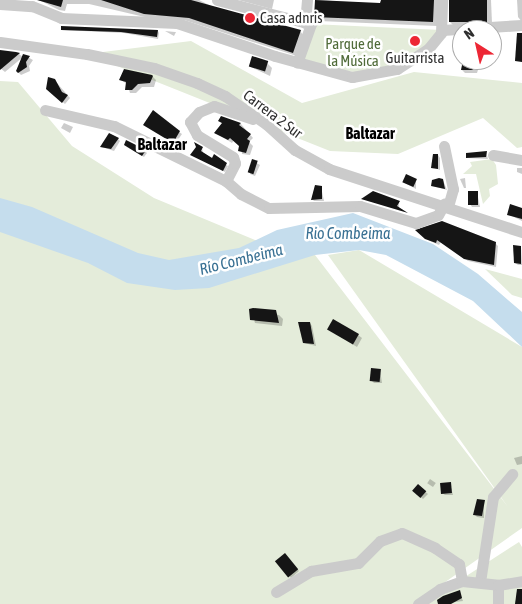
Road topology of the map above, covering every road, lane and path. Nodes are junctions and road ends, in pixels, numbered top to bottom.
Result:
1 (217, 0) edge
2 (306, 0) edge
3 (442, 0) edge
4 (0, 4) edge
5 (308, 23) junction
6 (522, 25) edge
7 (442, 30) junction
8 (0, 42) edge
9 (297, 63) junction
10 (45, 110) dead end
11 (266, 124) junction
12 (444, 146) dead end
13 (493, 155) dead end
14 (522, 160) edge
15 (226, 181) junction
16 (446, 205) junction
17 (522, 232) edge
18 (512, 474) dead end
19 (462, 581) junction
20 (522, 581) edge
21 (480, 582) junction
22 (498, 584) junction
23 (276, 592) dead end
24 (418, 604) edge
25 (498, 604) edge

1 - 5 street
2 - 5 street
3 - 7 street
4 - 9 street
5 - 9 street
6 - 7 street
7 - 9 street
8 - 11 street, Carrera 2 Sur
10 - 15 street
11 - 15 street
11 - 16 street, Carrera 2 Sur
12 - 16 street
13 - 14 street
15 - 16 street
16 - 17 street, Carrera 2 Sur
18 - 21 street
19 - 21 street
19 - 23 street
19 - 24 street
20 - 22 street
21 - 22 street
22 - 25 street

